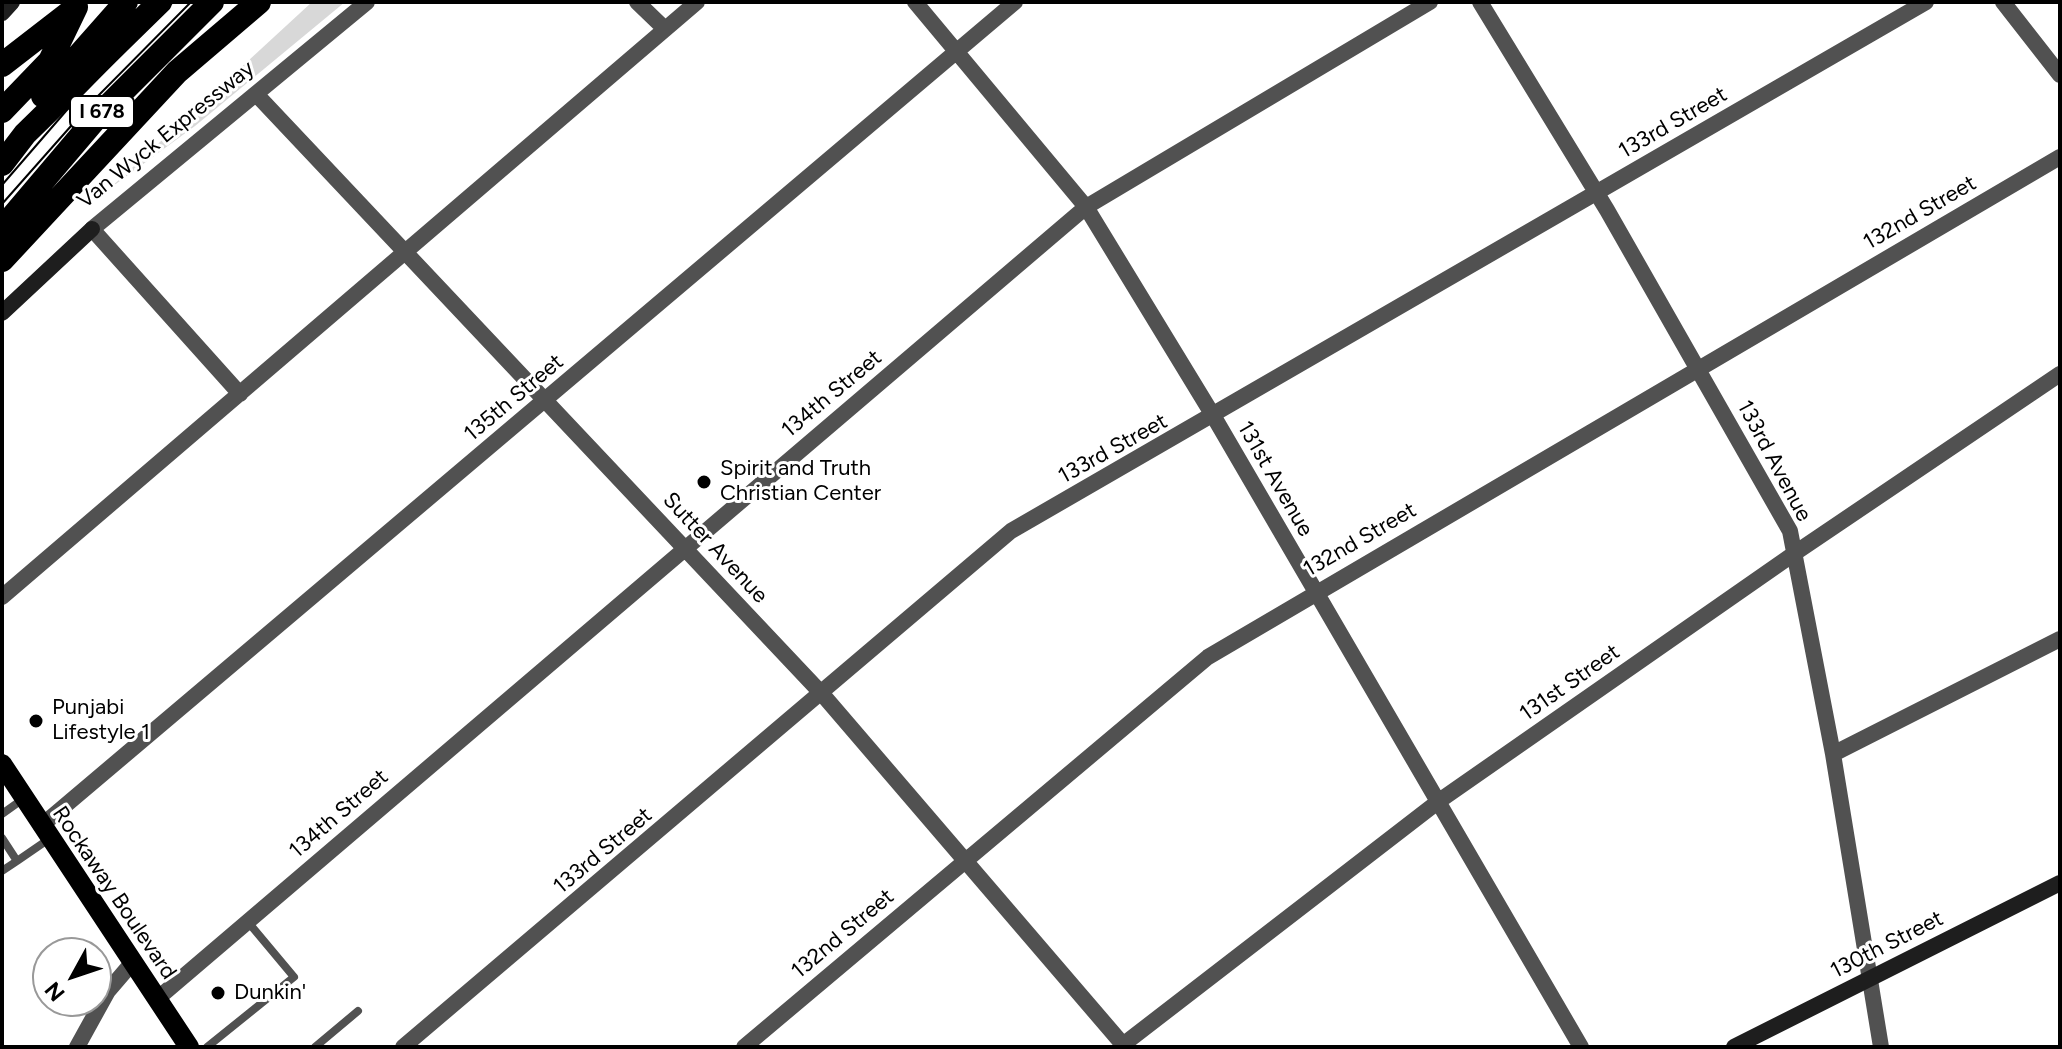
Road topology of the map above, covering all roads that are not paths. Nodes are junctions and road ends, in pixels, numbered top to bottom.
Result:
1 (12, 2) edge
2 (126, 2) edge
3 (160, 2) edge
4 (212, 2) edge
5 (259, 2) edge
6 (367, 2) edge
7 (637, 2) edge
8 (697, 2) edge
9 (915, 2) edge
10 (1015, 2) edge
11 (1430, 2) edge
12 (1480, 2) edge
13 (1926, 2) edge
14 (2003, 2) edge
15 (79, 5) edge
16 (2, 13) edge
17 (665, 29) junction
18 (957, 52) junction
19 (2, 65) edge
20 (2060, 75) edge
21 (256, 94) junction
22 (2, 111) edge
23 (2, 142) edge
24 (2060, 157) edge
25 (2, 164) edge
26 (1597, 193) junction
27 (1086, 207) junction
28 (2, 229) edge
29 (92, 229) junction
30 (405, 251) junction
31 (2, 260) edge
32 (2, 313) edge
33 (1698, 368) junction
34 (2060, 374) edge
35 (240, 394) junction
36 (546, 400) junction
37 (1214, 417) junction
38 (684, 548) junction
39 (1795, 553) junction
40 (1315, 591) junction
41 (2, 597) edge
42 (2060, 639) edge
43 (823, 695) junction
44 (1833, 754) junction
45 (2, 764) edge
46 (23, 799) junction
47 (1439, 801) junction
48 (2, 814) edge
49 (45, 833) junction
50 (2, 838) edge
51 (966, 858) junction
52 (17, 861) junction
53 (2, 871) edge
54 (2060, 883) edge
55 (248, 921) junction
56 (132, 963) junction
57 (1869, 979) junction
58 (157, 999) junction
59 (358, 1011) dead end
60 (1123, 1046) edge
61 (77, 1047) edge
62 (189, 1047) edge
63 (207, 1047) edge
64 (315, 1047) edge
65 (403, 1047) edge
66 (744, 1047) edge
67 (1581, 1047) edge
68 (1734, 1047) edge
69 (1881, 1047) edge

1 - 16 street
2 - 23 highway
3 - 25 highway, I 678
4 - 28 highway, Van Wyck Expressway / I 678
5 - 31 highway
6 - 21 street, Van Wyck Expressway
7 - 17 street
8 - 17 street
9 - 18 street, 131st Avenue
10 - 18 street, 135th Street
11 - 27 street, 134th Street
12 - 26 street, 133rd Avenue
13 - 26 street, 133rd Street
14 - 20 street
15 - 19 highway
15 - 22 highway
17 - 30 street
18 - 27 street, 131st Avenue
18 - 36 street, 135th Street
21 - 29 street, Van Wyck Expressway
21 - 30 street, Sutter Avenue
24 - 33 street, 132nd Street
26 - 33 street, 133rd Avenue
26 - 37 street, 133rd Street
27 - 37 street, 131st Avenue
27 - 38 street, 134th Street
29 - 32 street, Van Wyck Expressway
29 - 35 street
30 - 35 street
30 - 36 street, Sutter Avenue
33 - 39 street, 133rd Avenue
33 - 40 street, 132nd Street
34 - 39 street, 131st Street
35 - 41 street
36 - 38 street, Sutter Avenue
36 - 49 street, 135th Street
37 - 40 street, 131st Avenue
37 - 43 street, 133rd Street
38 - 43 street, Sutter Avenue
38 - 55 street, 134th Street
39 - 44 street, 133rd Avenue
39 - 47 street, 131st Street
40 - 47 street, 131st Avenue
40 - 51 street, 132nd Street
42 - 44 street
43 - 51 street, Sutter Avenue
43 - 65 street, 133rd Street
44 - 57 street, 133rd Avenue
45 - 46 main road, Rockaway Boulevard
46 - 48 lane
46 - 49 main road, Rockaway Boulevard
47 - 60 street, 131st Street
47 - 67 street, 131st Avenue
49 - 52 lane
49 - 56 main road, Rockaway Boulevard
50 - 52 lane
51 - 60 street, Sutter Avenue
51 - 66 street, 132nd Street
52 - 53 lane
54 - 57 street, 130th Street
55 - 58 street, 134th Street
55 - 63 lane
56 - 58 main road, Rockaway Boulevard
56 - 61 street
57 - 68 street, 130th Street
57 - 69 street, 133rd Avenue
58 - 62 main road, Rockaway Boulevard
59 - 64 lane

